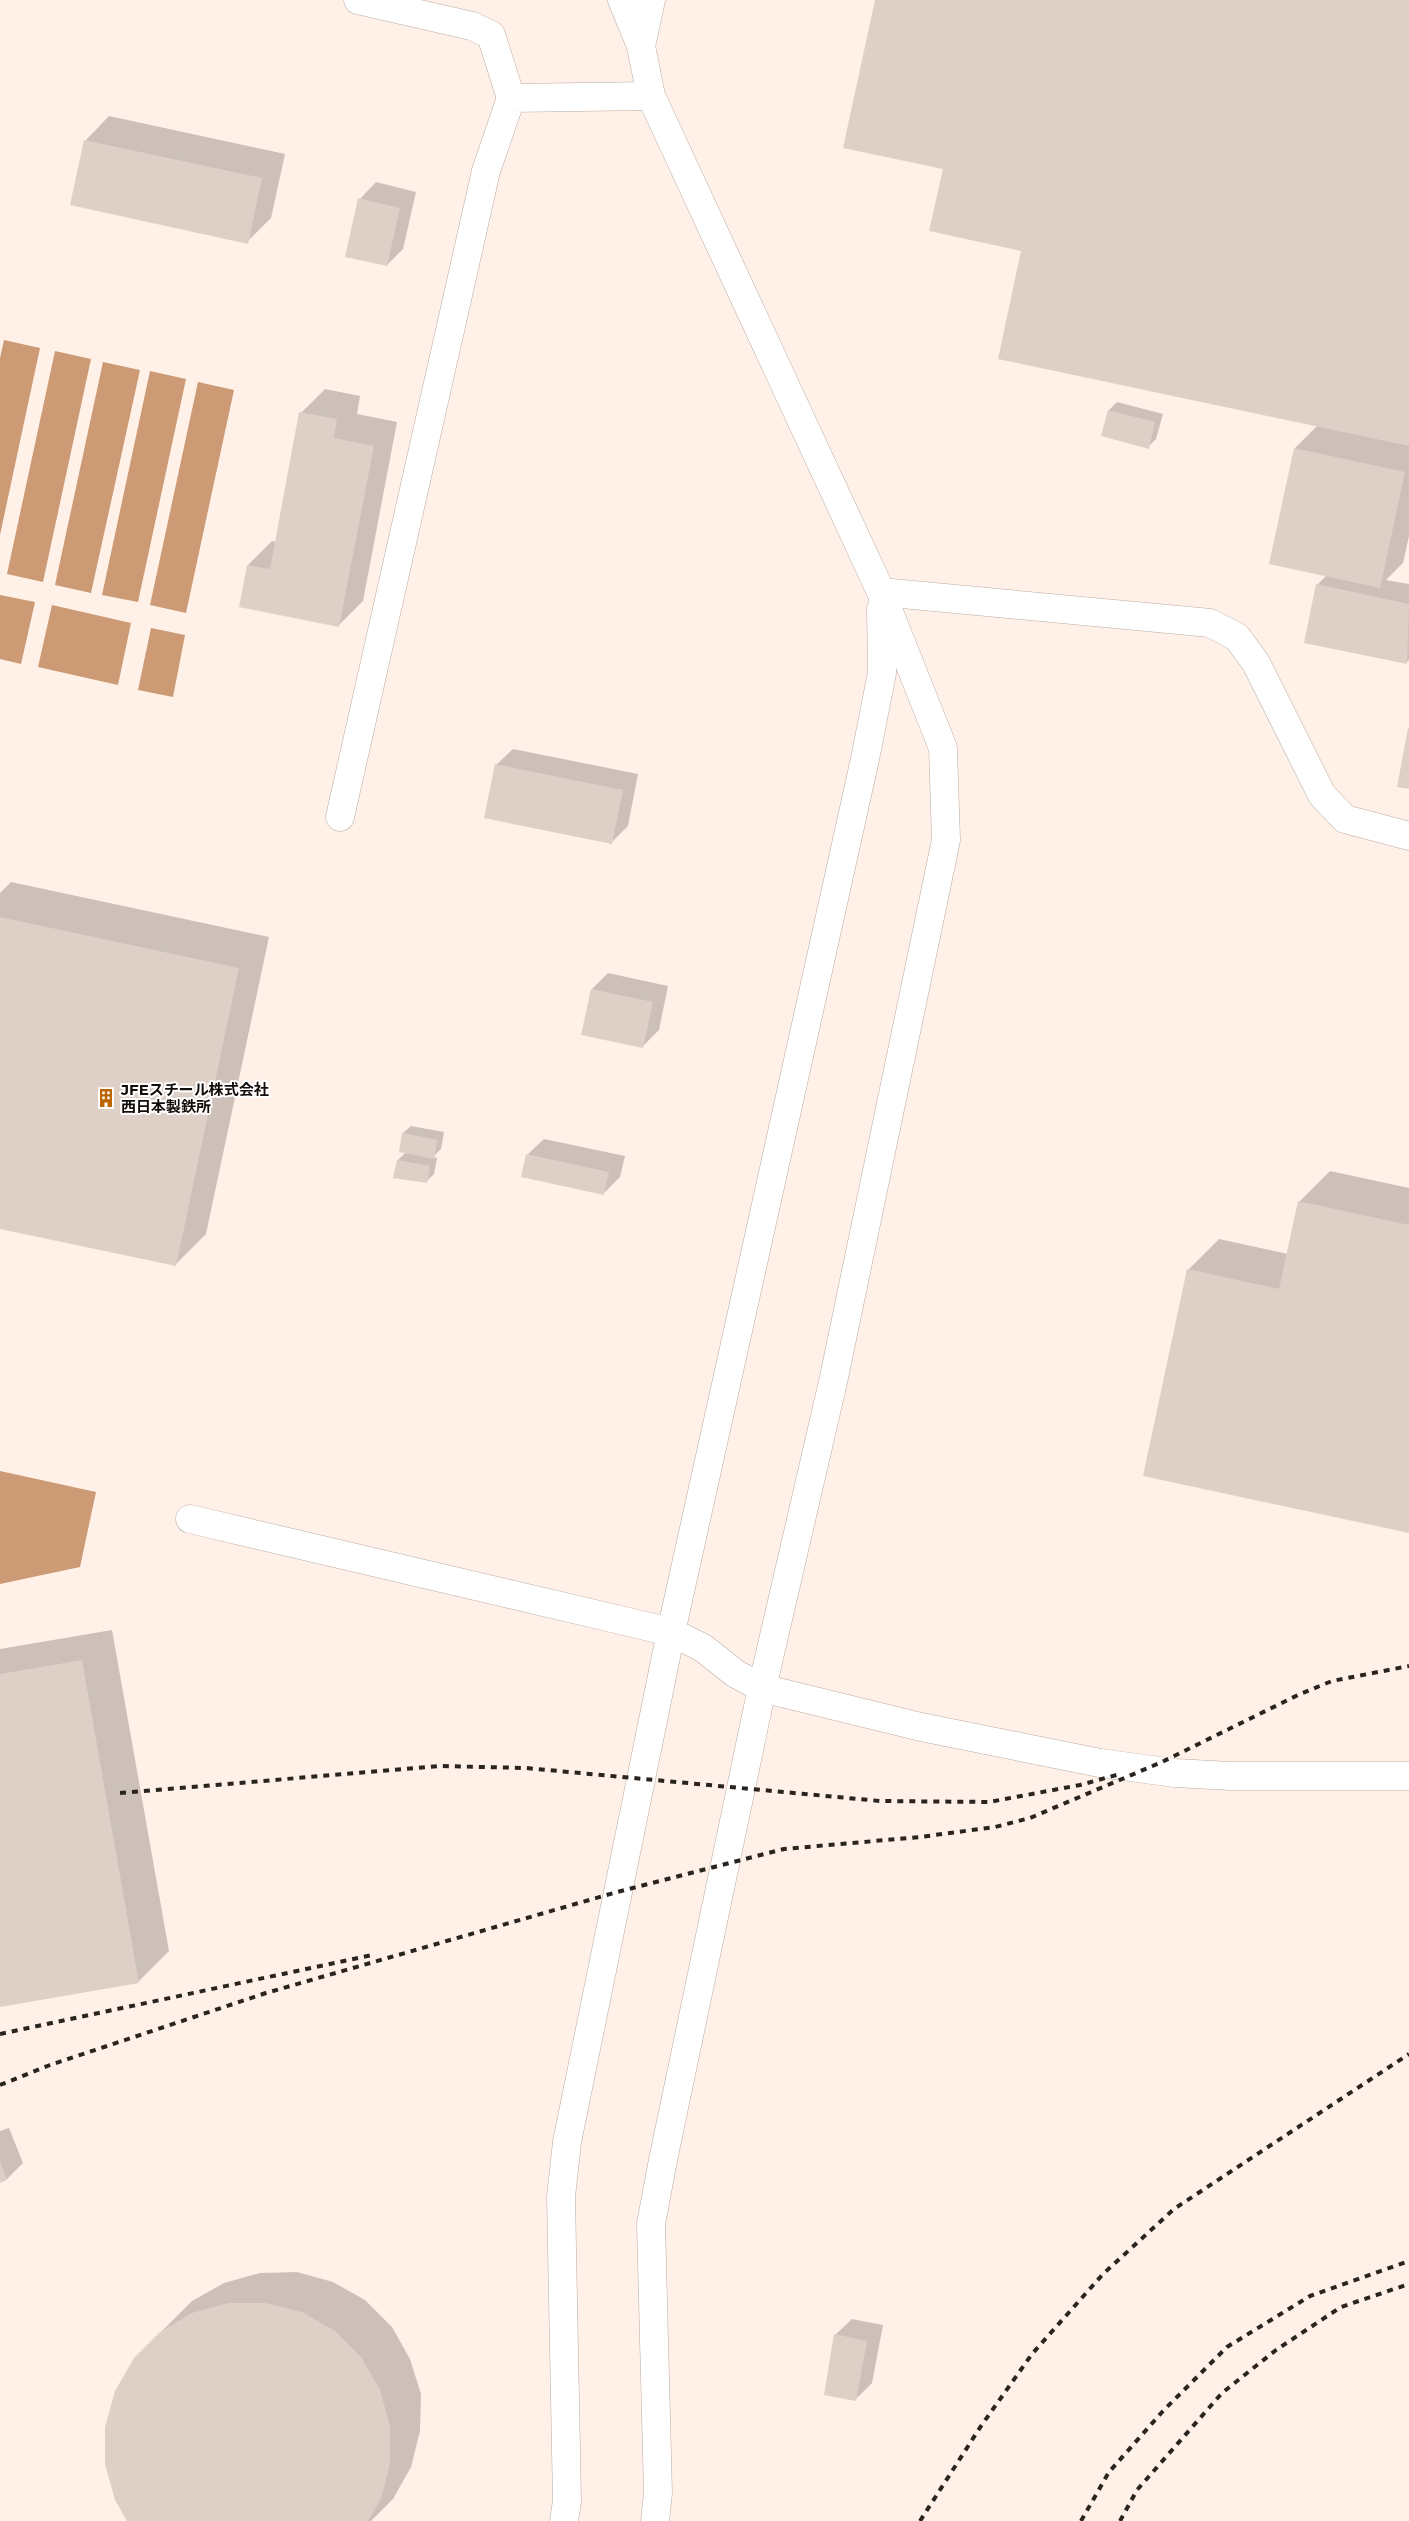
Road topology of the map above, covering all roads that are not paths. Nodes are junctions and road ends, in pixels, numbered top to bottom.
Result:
1 (358, 0) edge
2 (622, 0) edge
3 (651, 0) edge
4 (641, 46) junction
5 (651, 96) junction
6 (510, 98) junction
7 (881, 592) junction
8 (340, 817) dead end
9 (1409, 836) edge
10 (190, 1519) dead end
11 (671, 1632) junction
12 (762, 1688) junction
13 (1409, 1776) edge
14 (564, 2521) edge
15 (655, 2521) edge

1 - 6 lane
2 - 4 lane
3 - 4 lane
4 - 5 lane
5 - 6 lane
5 - 7 lane
6 - 8 lane
7 - 9 lane
7 - 11 lane
7 - 12 lane
10 - 11 lane
11 - 12 lane
11 - 14 lane
12 - 13 lane
12 - 15 lane

